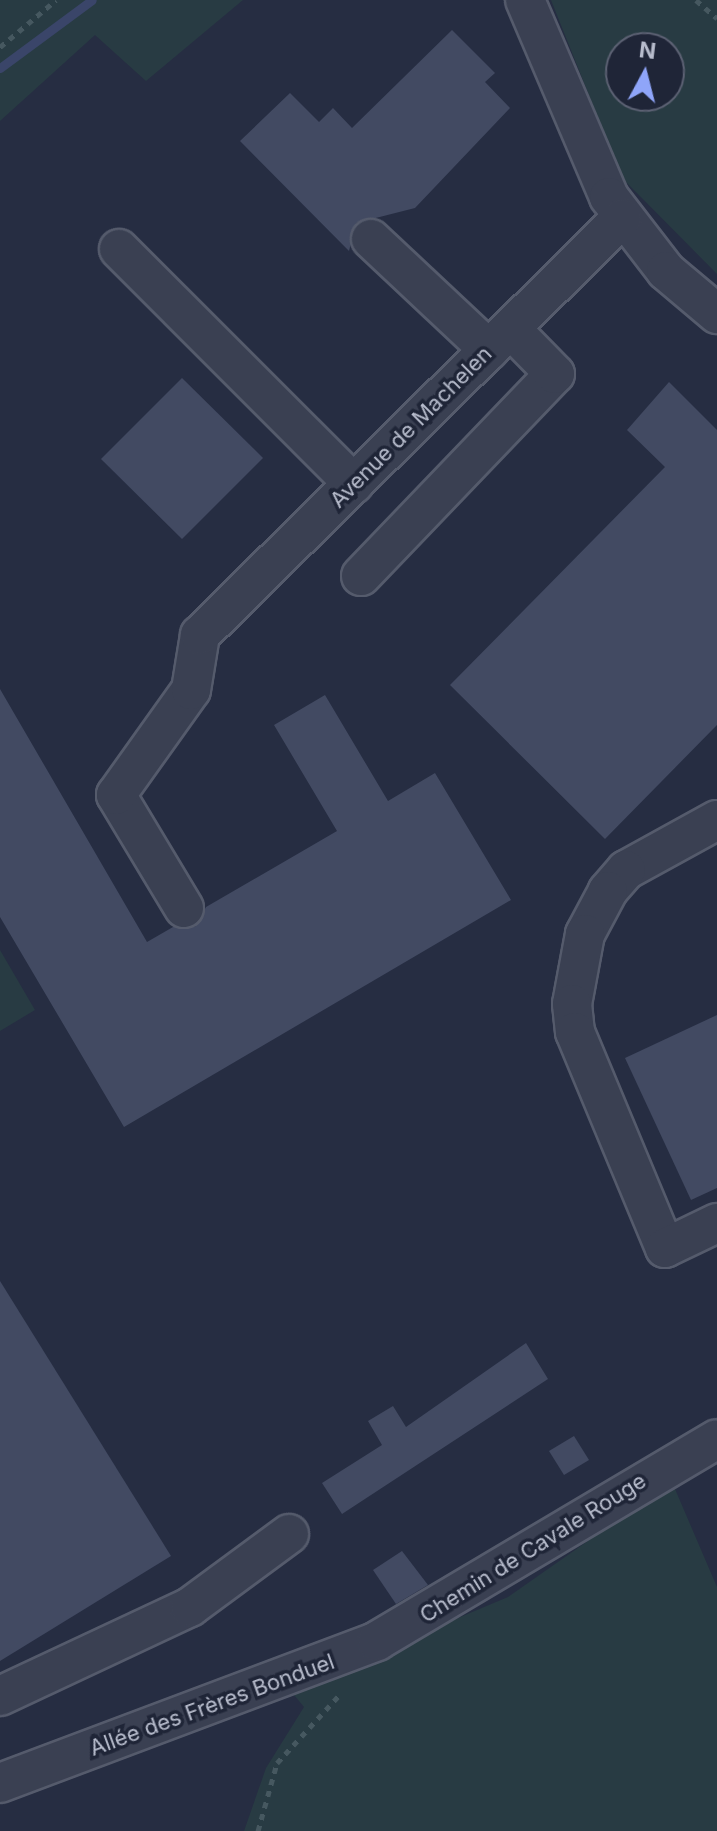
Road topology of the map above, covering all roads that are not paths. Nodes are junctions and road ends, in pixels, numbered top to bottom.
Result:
1 (525, 0) edge
2 (622, 218) junction
3 (371, 239) dead end
4 (119, 249) dead end
5 (717, 314) edge
6 (500, 339) junction
7 (354, 484) junction
8 (361, 576) dead end
9 (717, 820) edge
10 (184, 908) dead end
11 (717, 1223) edge
12 (717, 1439) edge
13 (289, 1534) dead end
14 (421, 1617) joint
15 (0, 1696) edge
16 (0, 1783) edge

1 - 2 street
2 - 5 street
2 - 6 street, Avenue de Machelen
3 - 6 street
4 - 7 street
6 - 7 street, Avenue de Machelen
6 - 8 street
7 - 10 street, Avenue de Machelen
9 - 11 street
12 - 14 street, Chemin de Cavale Rouge
13 - 15 street
14 - 16 street, Allée des Frères Bonduel

